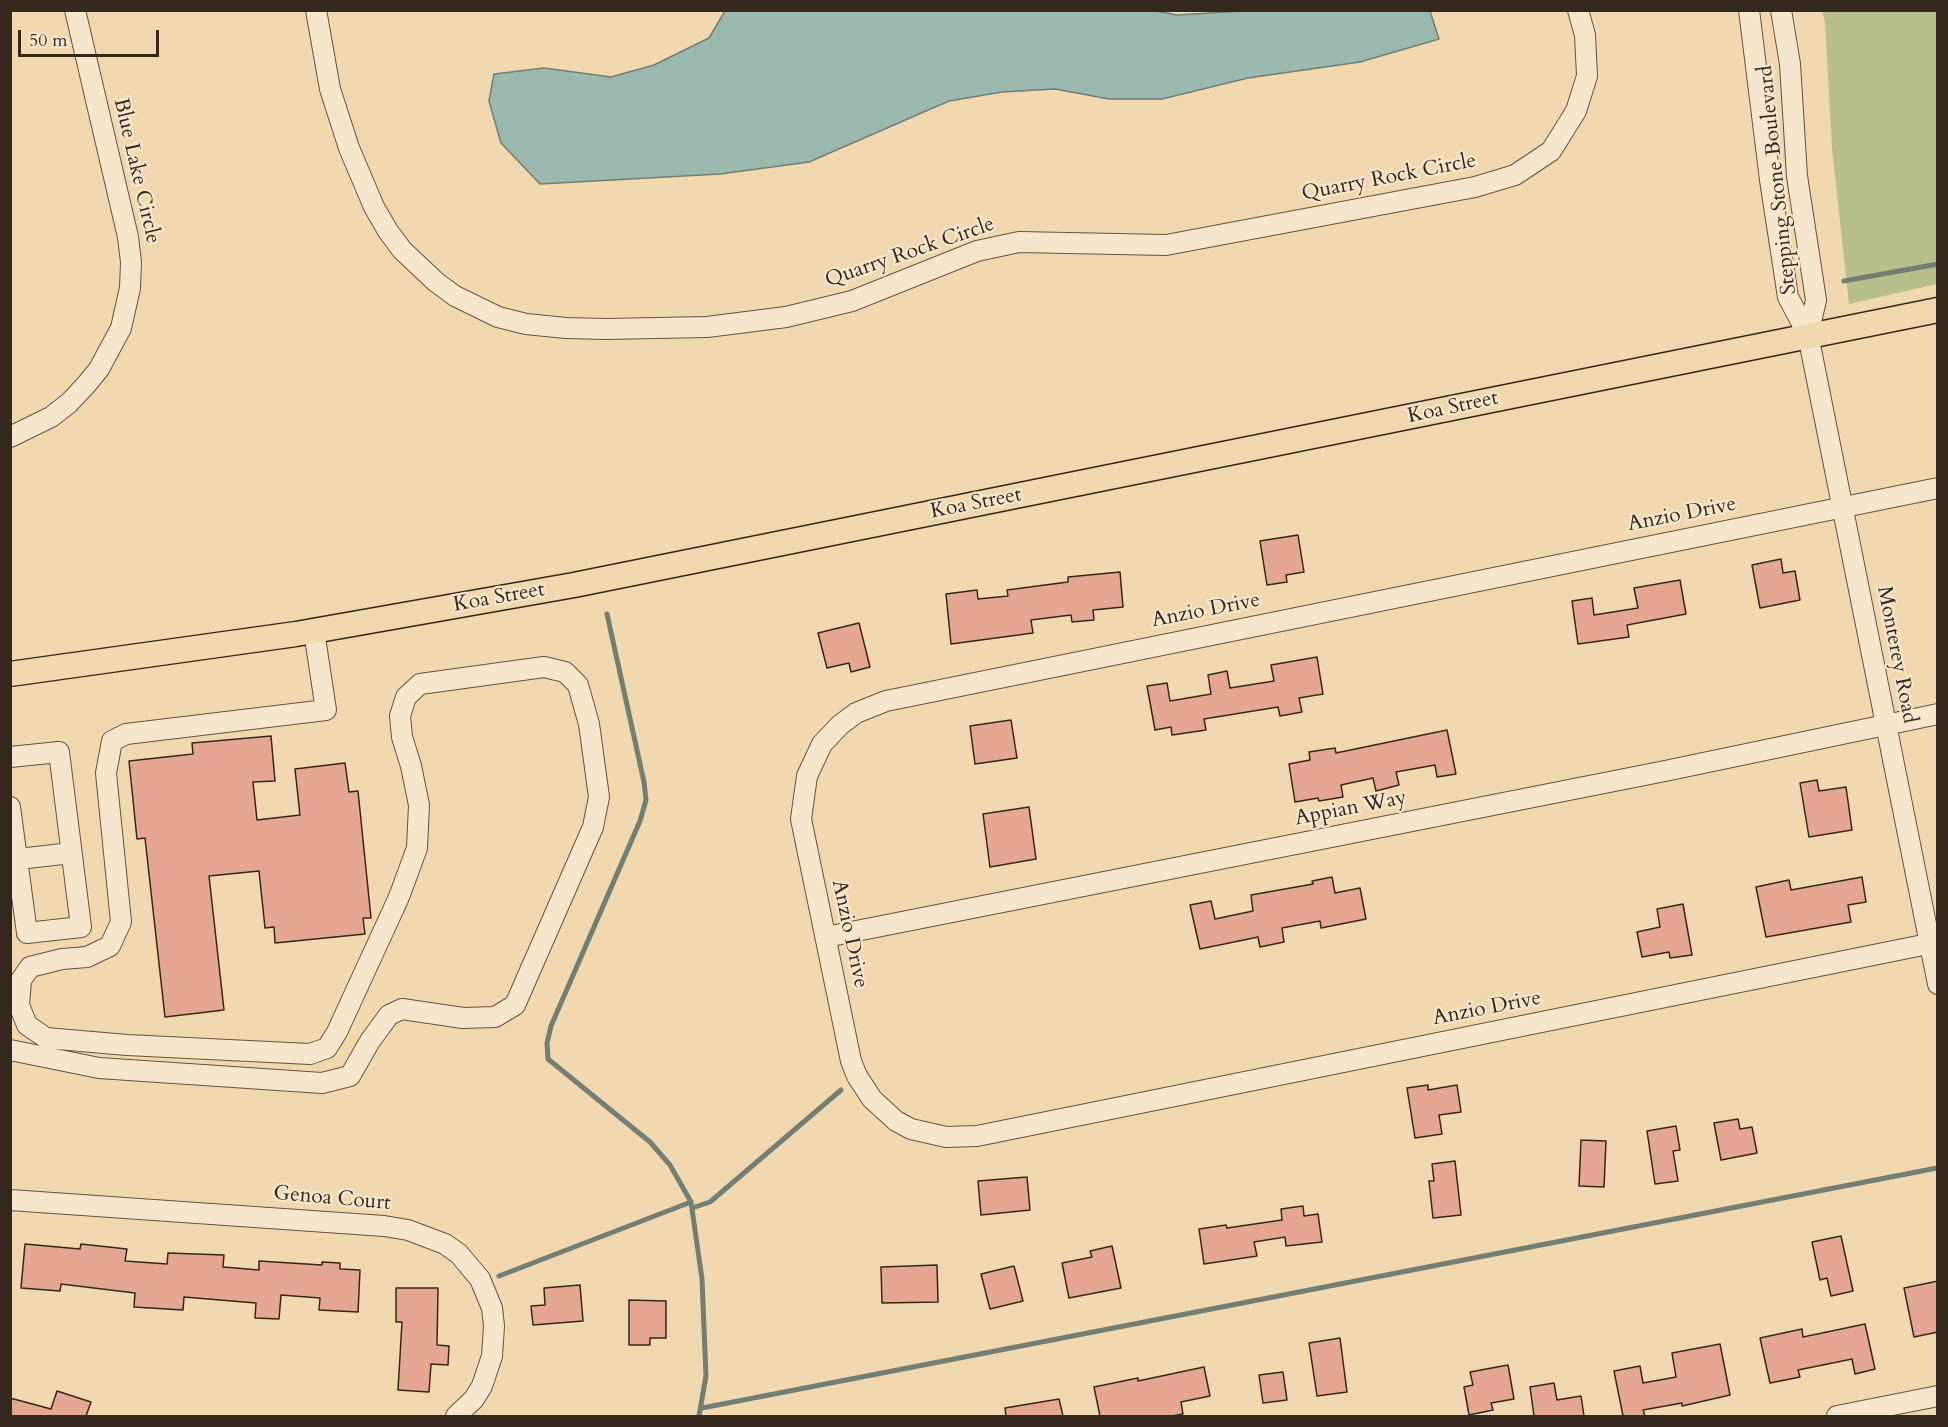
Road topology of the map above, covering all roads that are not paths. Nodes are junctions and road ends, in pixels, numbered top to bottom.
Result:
1 (75, 10) edge
2 (316, 10) edge
3 (1578, 10) edge
4 (1749, 10) edge
5 (1781, 10) edge
6 (1938, 310) edge
7 (1808, 335) junction
8 (10, 437) edge
9 (1938, 488) edge
10 (1842, 507) junction
11 (314, 631) junction
12 (10, 674) edge
13 (1938, 714) edge
14 (1885, 724) junction
15 (10, 757) edge
16 (10, 807) edge
17 (71, 853) junction
18 (14, 859) edge
19 (826, 937) junction
20 (1934, 943) edge
21 (1938, 984) edge
22 (10, 1050) edge
23 (10, 1200) edge
24 (1938, 1396) edge
25 (456, 1416) edge
26 (1837, 1416) edge

1 - 8 street, Blue Lake Circle
2 - 3 street, Quarry Rock Circle
4 - 7 street, Stepping Stone Boulevard
5 - 7 street, Stepping Stone Boulevard
6 - 7 main road, Koa Street
7 - 10 street, Monterey Road
7 - 11 main road, Koa Street
9 - 10 street, Anzio Drive
10 - 14 street, Monterey Road
10 - 19 street, Anzio Drive
11 - 12 main road, Koa Street
11 - 22 street
13 - 14 street, Appian Way
14 - 19 street, Appian Way
14 - 20 street, Monterey Road
15 - 17 street
16 - 18 street
17 - 18 street
17 - 18 street
19 - 20 street, Anzio Drive
20 - 21 street, Monterey Road
23 - 25 street, Genoa Court
24 - 26 street

